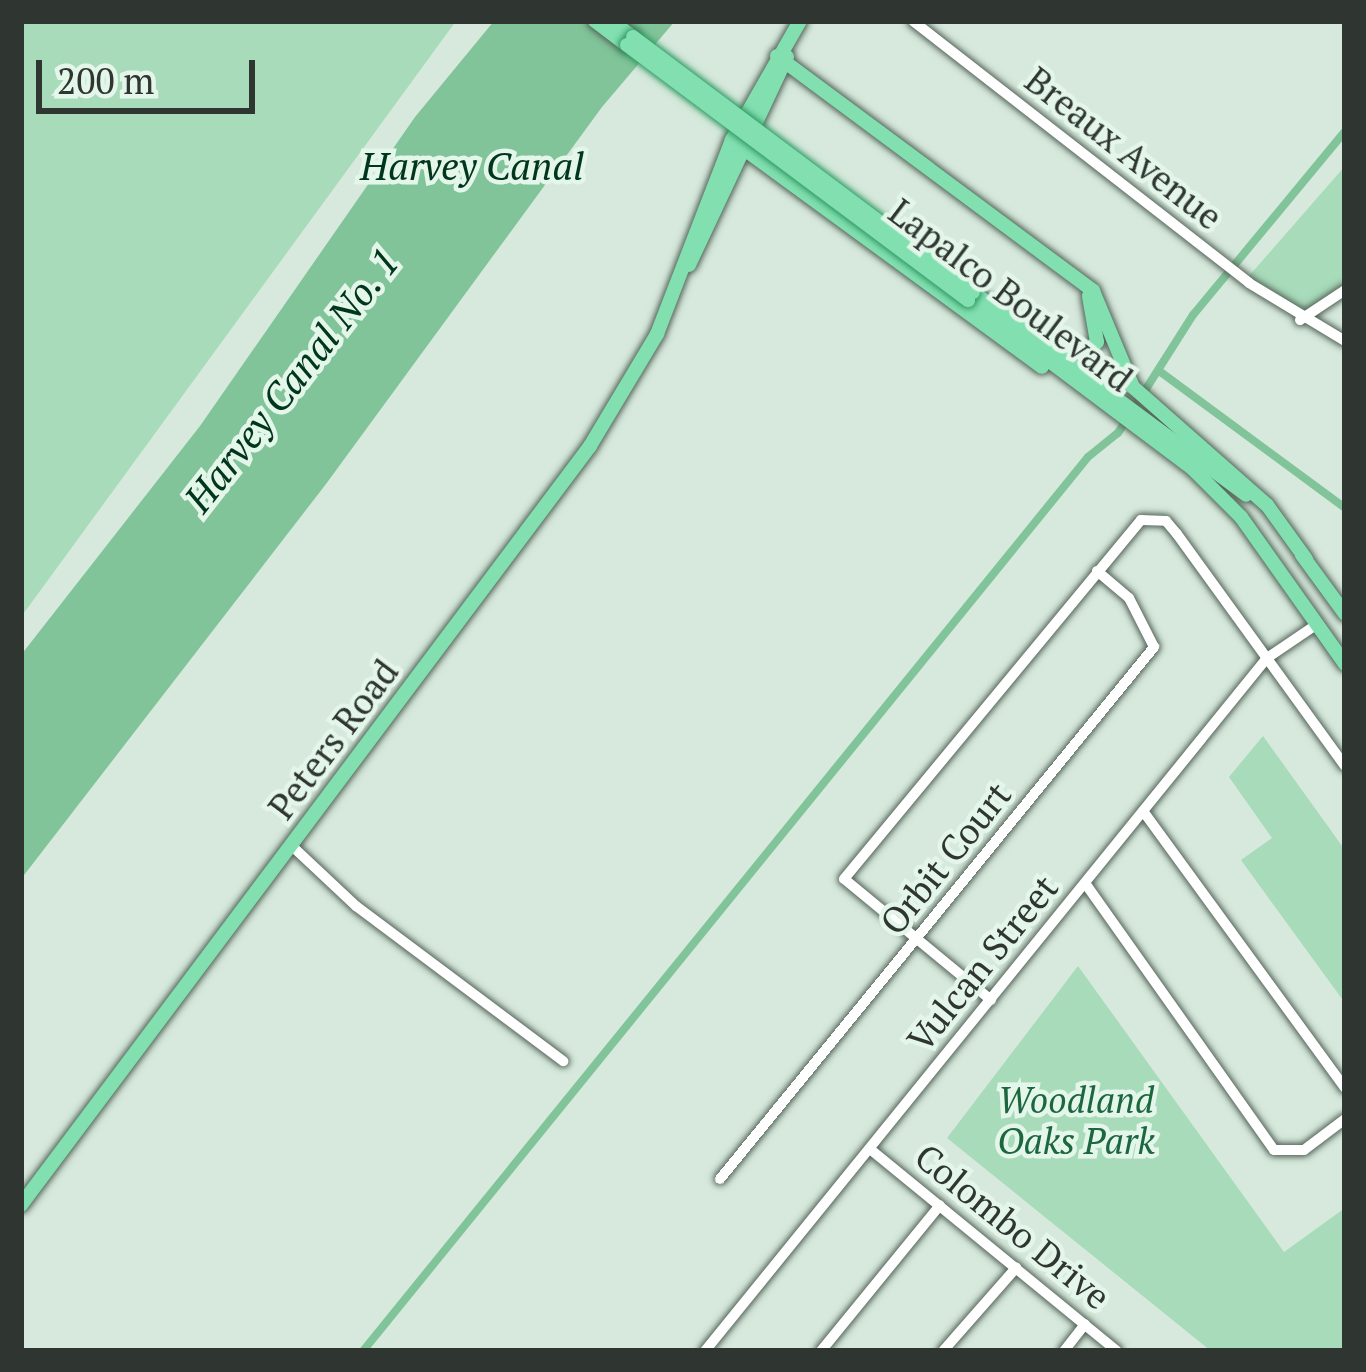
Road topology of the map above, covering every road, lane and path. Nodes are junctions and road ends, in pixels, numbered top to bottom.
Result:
1 (595, 21) edge
2 (611, 21) edge
3 (800, 21) edge
4 (810, 21) edge
5 (923, 24) edge
6 (780, 59) junction
7 (737, 143) junction
8 (1074, 278) junction
9 (1345, 290) edge
10 (971, 296) junction
11 (1300, 320) junction
12 (1040, 341) junction
13 (1345, 341) edge
14 (1119, 407) junction
15 (1145, 418) junction
16 (1100, 568) junction
17 (1329, 591) junction
18 (1299, 598) junction
19 (1345, 614) edge
20 (1316, 625) junction
21 (1268, 658) junction
22 (1345, 664) edge
23 (1345, 766) edge
24 (1143, 811) junction
25 (291, 845) junction
26 (1085, 883) junction
27 (915, 944) junction
28 (991, 1000) junction
29 (563, 1061) dead end
30 (1345, 1088) edge
31 (1345, 1119) edge
32 (870, 1149) junction
33 (720, 1179) dead end
34 (21, 1205) edge
35 (940, 1205) junction
36 (1016, 1268) junction
37 (1085, 1324) junction
38 (705, 1351) edge
39 (821, 1351) edge
40 (943, 1351) edge
41 (1064, 1351) edge
42 (1117, 1351) edge

1 - 10 main road, Lapalco Boulevard, bridge
2 - 10 main road, Lapalco Boulevard, bridge
3 - 6 main road, Peters Road
4 - 6 main road, Peters Road
5 - 11 street, Breaux Avenue
6 - 7 main road, Peters Road
6 - 8 main road
7 - 14 main road
7 - 25 main road, Peters Road
8 - 12 main road
8 - 15 main road
9 - 11 street
10 - 12 main road, Lapalco Boulevard
10 - 14 main road, Lapalco Boulevard
11 - 13 street, Breaux Avenue
12 - 14 main road, Lapalco Boulevard
14 - 15 main road, Lapalco Boulevard
15 - 17 main road
15 - 18 main road, Lapalco Boulevard
16 - 21 street
16 - 27 street, Orbit Court
16 - 27 street
17 - 18 main road
17 - 19 main road
18 - 20 main road, Lapalco Boulevard
20 - 21 street, Vulcan Street
20 - 22 main road, Lapalco Boulevard
21 - 23 street
21 - 24 street, Vulcan Street
24 - 26 street, Vulcan Street
24 - 30 street
25 - 29 street
25 - 34 main road, Peters Road
26 - 28 street, Vulcan Street
26 - 31 street
27 - 28 street
27 - 33 street, Orbit Court
28 - 32 street, Vulcan Street
32 - 35 street, Colombo Drive
32 - 38 street, Vulcan Street
35 - 36 street, Colombo Drive
35 - 39 street
36 - 37 street, Colombo Drive
36 - 40 street
37 - 41 street
37 - 42 street, Colombo Drive

